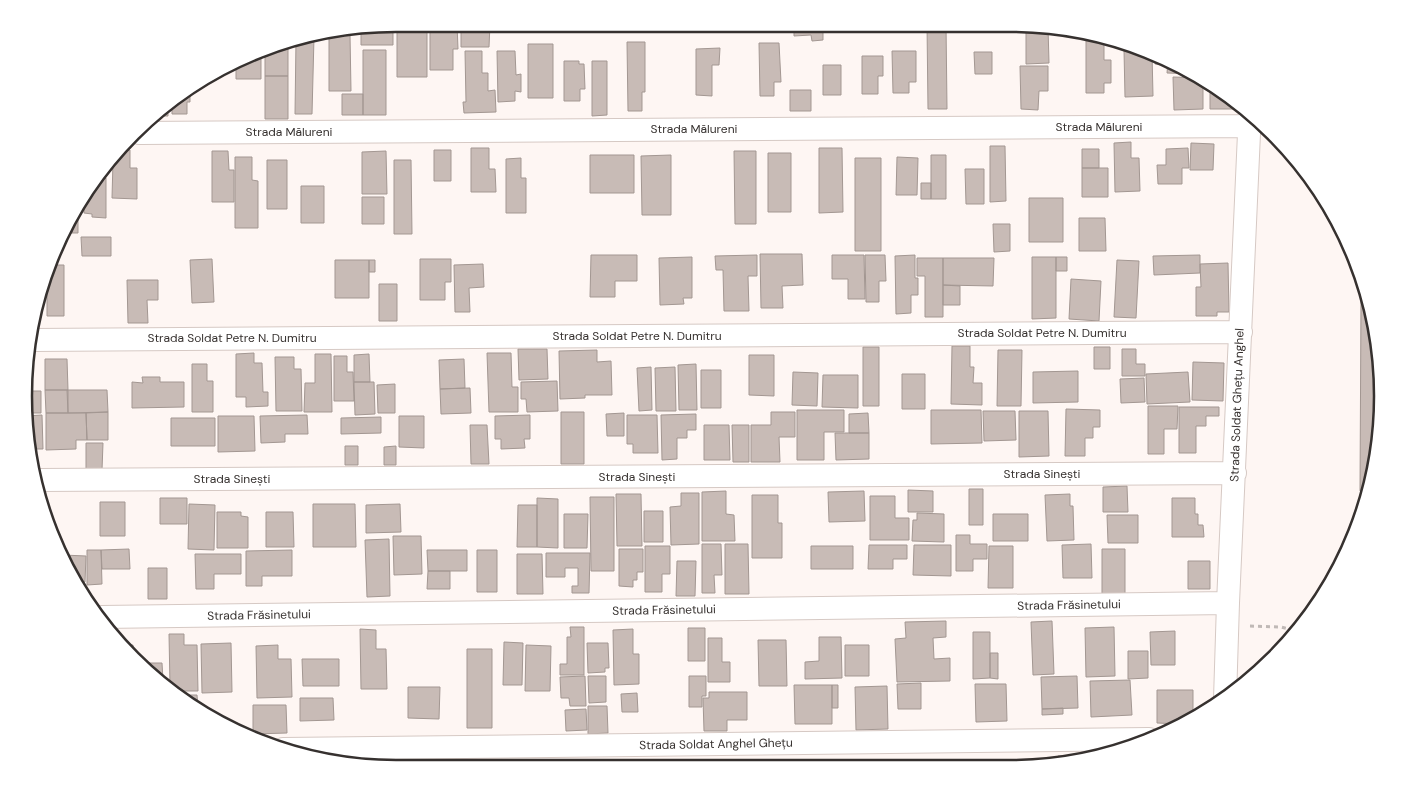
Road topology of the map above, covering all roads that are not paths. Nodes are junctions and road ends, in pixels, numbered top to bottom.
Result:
1 (1245, 118) edge
2 (1249, 121) edge
3 (145, 133) edge
4 (1241, 332) junction
5 (37, 340) edge
6 (1235, 473) junction
7 (42, 480) edge
8 (1228, 614) junction
9 (108, 617) edge
10 (1225, 689) edge
11 (1130, 739) edge
12 (309, 749) edge

1 - 3 street, Strada Mălureni
2 - 4 street, Strada Soldat Ghețu Anghel
4 - 5 street, Strada Soldat Petre N. Dumitru
4 - 6 street, Strada Soldat Ghețu Anghel
6 - 7 street, Strada Sinești
6 - 8 street, Strada Soldat Ghețu Anghel
8 - 9 street, Strada Frăsinetului
8 - 10 street, Strada Soldat Ghețu Anghel
11 - 12 street, Strada Soldat Anghel Ghețu

